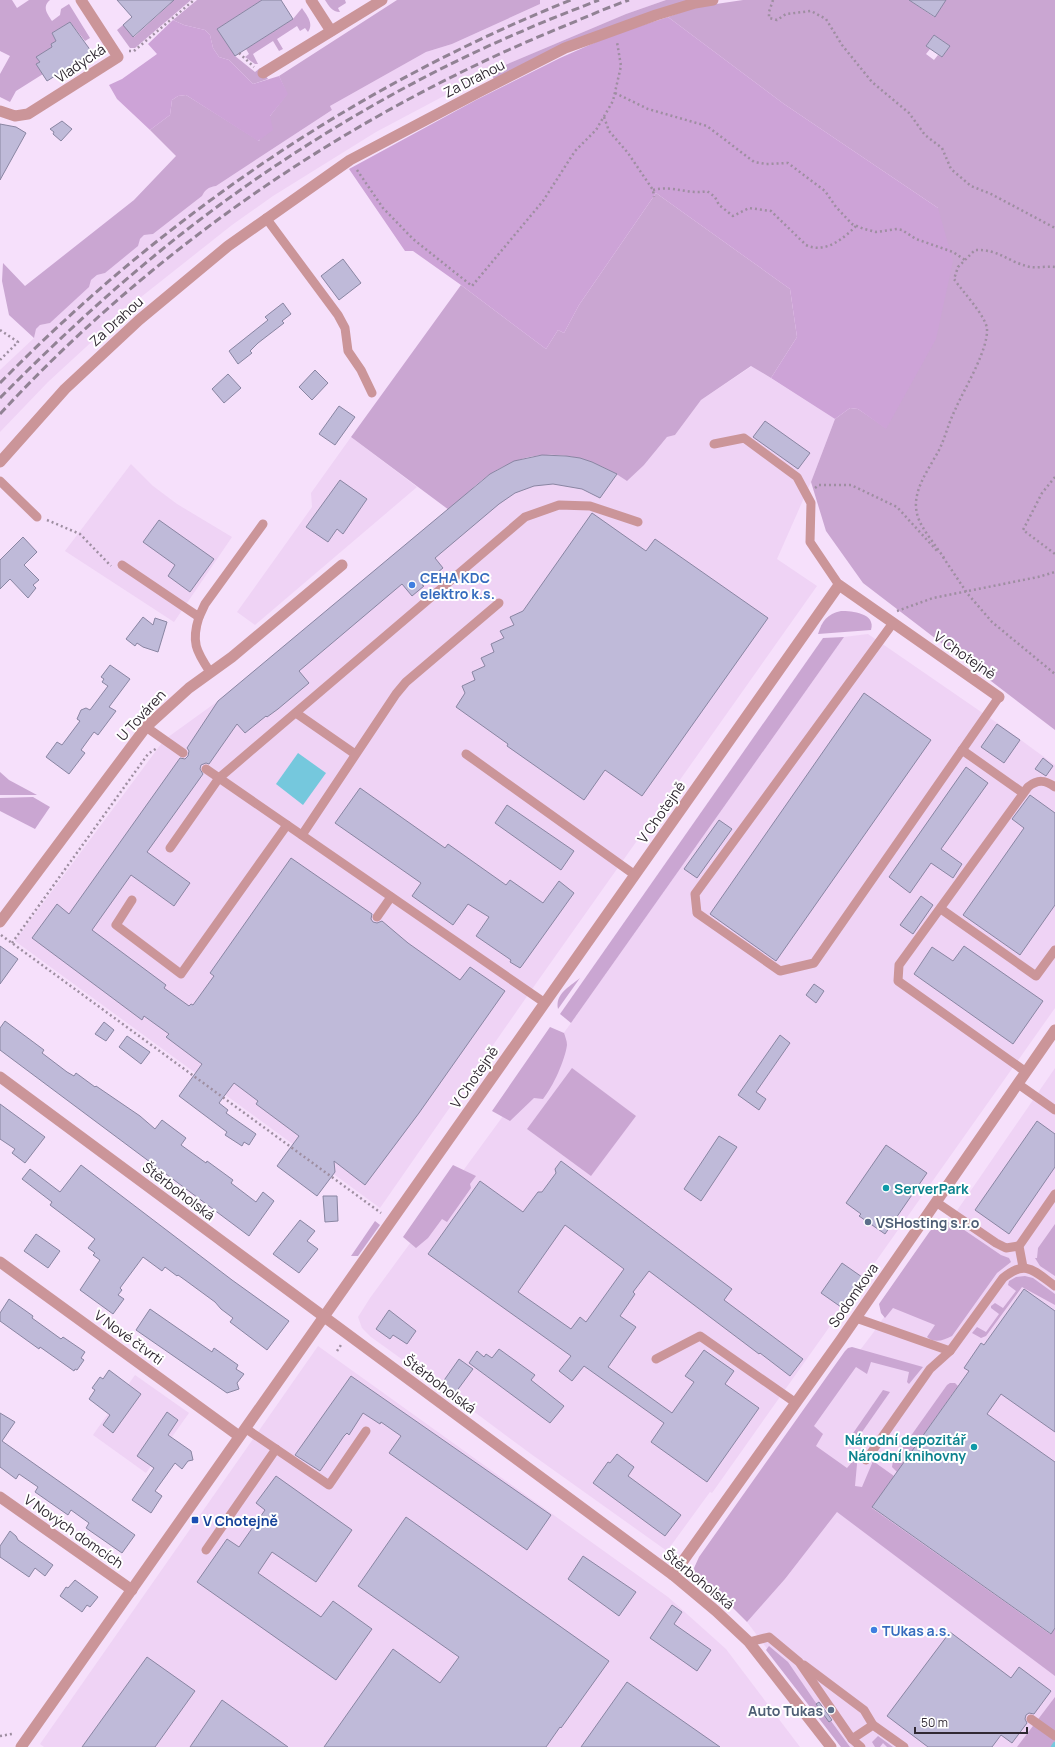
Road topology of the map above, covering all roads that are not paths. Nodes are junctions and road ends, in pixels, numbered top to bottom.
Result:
1 (81, 0) edge
2 (311, 0) edge
3 (382, 0) edge
4 (713, 0) edge
5 (331, 31) junction
6 (260, 71) road end
7 (0, 111) edge
8 (266, 218) junction
9 (372, 393) dead end
10 (714, 444) dead end
11 (0, 462) edge
12 (0, 481) edge
13 (37, 517) dead end
14 (638, 522) dead end
15 (263, 524) dead end
16 (122, 565) dead end
17 (342, 565) dead end
18 (839, 585) junction
19 (499, 603) dead end
20 (199, 617) junction
21 (893, 623) junction
22 (210, 672) junction
23 (999, 697) joint
24 (296, 713) junction
25 (146, 727) junction
26 (962, 750) junction
27 (183, 753) dead end
28 (354, 754) junction
29 (466, 754) dead end
30 (206, 769) dead end
31 (219, 778) junction
32 (1055, 787) edge
33 (1023, 793) junction
34 (287, 825) junction
35 (302, 835) junction
36 (170, 848) dead end
37 (635, 874) junction
38 (391, 896) junction
39 (132, 900) dead end
40 (941, 909) junction
41 (377, 917) dead end
42 (0, 922) edge
43 (1055, 950) edge
44 (545, 1002) junction
45 (1055, 1030) edge
46 (1026, 1072) junction
47 (0, 1077) edge
48 (1018, 1084) junction
49 (1055, 1110) edge
50 (1055, 1194) edge
51 (936, 1202) junction
52 (1019, 1246) junction
53 (0, 1262) edge
54 (1023, 1267) junction
55 (1055, 1286) edge
56 (324, 1317) junction
57 (856, 1318) junction
58 (950, 1351) junction
59 (656, 1359) dead end
60 (796, 1403) junction
61 (366, 1431) dead end
62 (242, 1432) junction
63 (276, 1449) junction
64 (866, 1460) dead end
65 (0, 1497) edge
66 (206, 1550) dead end
67 (673, 1575) junction
68 (132, 1590) junction
69 (749, 1642) junction
70 (799, 1662) junction
71 (1031, 1719) dead end
72 (873, 1725) junction
73 (1055, 1736) edge
74 (852, 1739) junction
75 (19, 1742) edge
76 (831, 1747) edge
77 (861, 1747) edge
78 (904, 1747) edge

1 - 7 street, Vladycká
2 - 5 street
3 - 5 street
4 - 8 street, Za Drahou
5 - 6 street
8 - 9 lane
8 - 11 street, Za Drahou
10 - 18 lane
12 - 13 lane
14 - 24 lane
15 - 20 lane
16 - 20 lane
17 - 22 street, U Továren
18 - 21 street, V Chotejně
18 - 37 street, V Chotejně
19 - 28 lane
20 - 22 lane
21 - 23 street, V Chotejně
21 - 26 lane
22 - 25 street, U Továren
23 - 26 lane
24 - 28 lane
24 - 31 lane
25 - 27 lane
25 - 42 street, U Továren
26 - 33 lane
28 - 35 lane
29 - 37 lane
30 - 31 lane
31 - 34 lane
31 - 36 lane
32 - 33 lane
33 - 40 lane
34 - 35 lane
34 - 39 lane
35 - 38 lane
37 - 44 street, V Chotejně
38 - 41 lane
38 - 44 lane
40 - 43 lane
40 - 46 lane
44 - 56 street, V Chotejně
45 - 46 street, Sodomkova
46 - 48 street, Sodomkova
47 - 56 street, Štěrboholská
48 - 49 lane
48 - 51 street, Sodomkova
50 - 52 lane
51 - 52 lane
51 - 57 street, Sodomkova
52 - 54 lane
53 - 62 street, V Nové čtvrti
54 - 55 lane
54 - 58 lane
56 - 62 street, V Chotejně
56 - 67 street, Štěrboholská
57 - 58 lane
57 - 60 street, Sodomkova
58 - 64 lane
59 - 60 lane
60 - 67 street, Sodomkova
61 - 63 lane
62 - 63 lane
62 - 68 street, V Chotejně
63 - 66 lane
65 - 68 street, V Nových domcích
67 - 69 street, Štěrboholská
68 - 75 street, V Chotejně
69 - 70 lane
69 - 76 street, Štěrboholská
70 - 72 lane
70 - 74 lane
71 - 73 lane
72 - 74 lane
72 - 78 lane
74 - 77 lane

